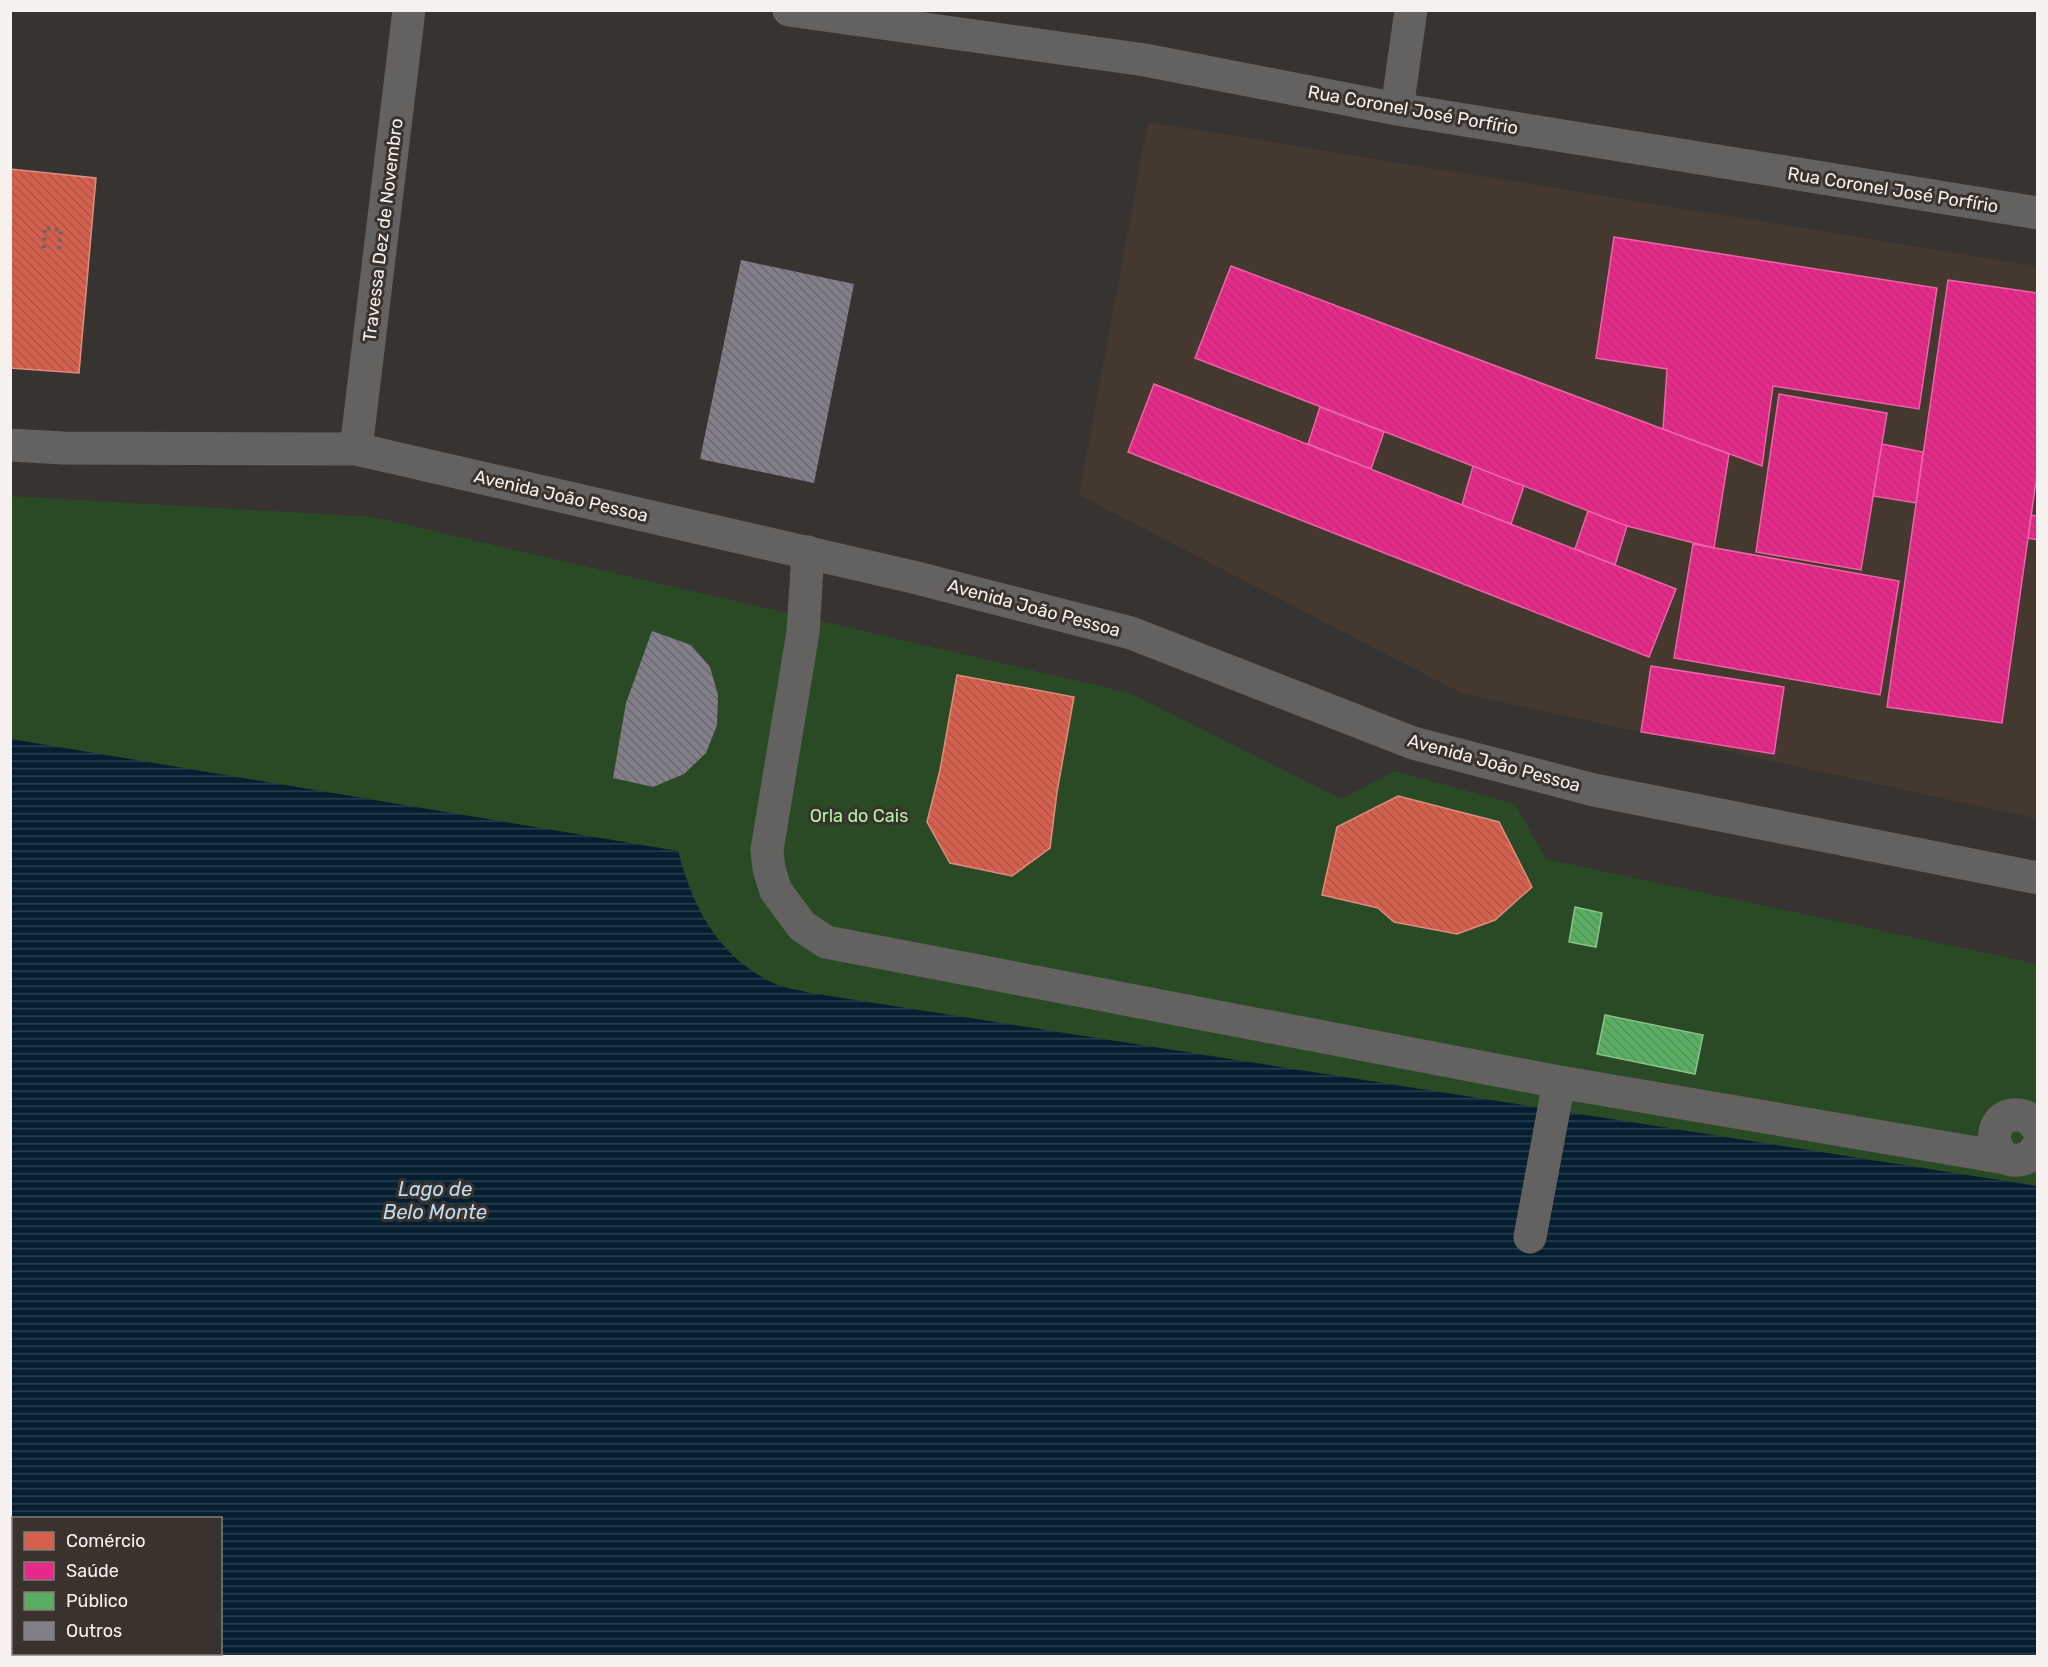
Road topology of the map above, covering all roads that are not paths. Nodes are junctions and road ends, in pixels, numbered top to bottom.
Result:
1 (409, 10) edge
2 (789, 10) edge
3 (1411, 10) edge
4 (1397, 109) junction
5 (2037, 213) edge
6 (10, 445) edge
7 (356, 449) junction
8 (808, 552) junction
9 (2037, 878) edge
10 (1559, 1082) junction
11 (1998, 1124) junction
12 (2037, 1129) edge
13 (1936, 1145) junction
14 (2037, 1146) edge
15 (2006, 1158) junction
16 (1530, 1237) dead end

1 - 7 street, Travessa Dez de Novembro
2 - 4 street, Rua Coronel José Porfírio
3 - 4 street
4 - 5 street, Rua Coronel José Porfírio
6 - 7 street, Avenida João Pessoa
7 - 8 street, Avenida João Pessoa
8 - 9 street, Avenida João Pessoa
8 - 10 street
10 - 13 street
10 - 16 street
11 - 12 street
11 - 13 street
11 - 15 street
13 - 15 street
14 - 15 street

